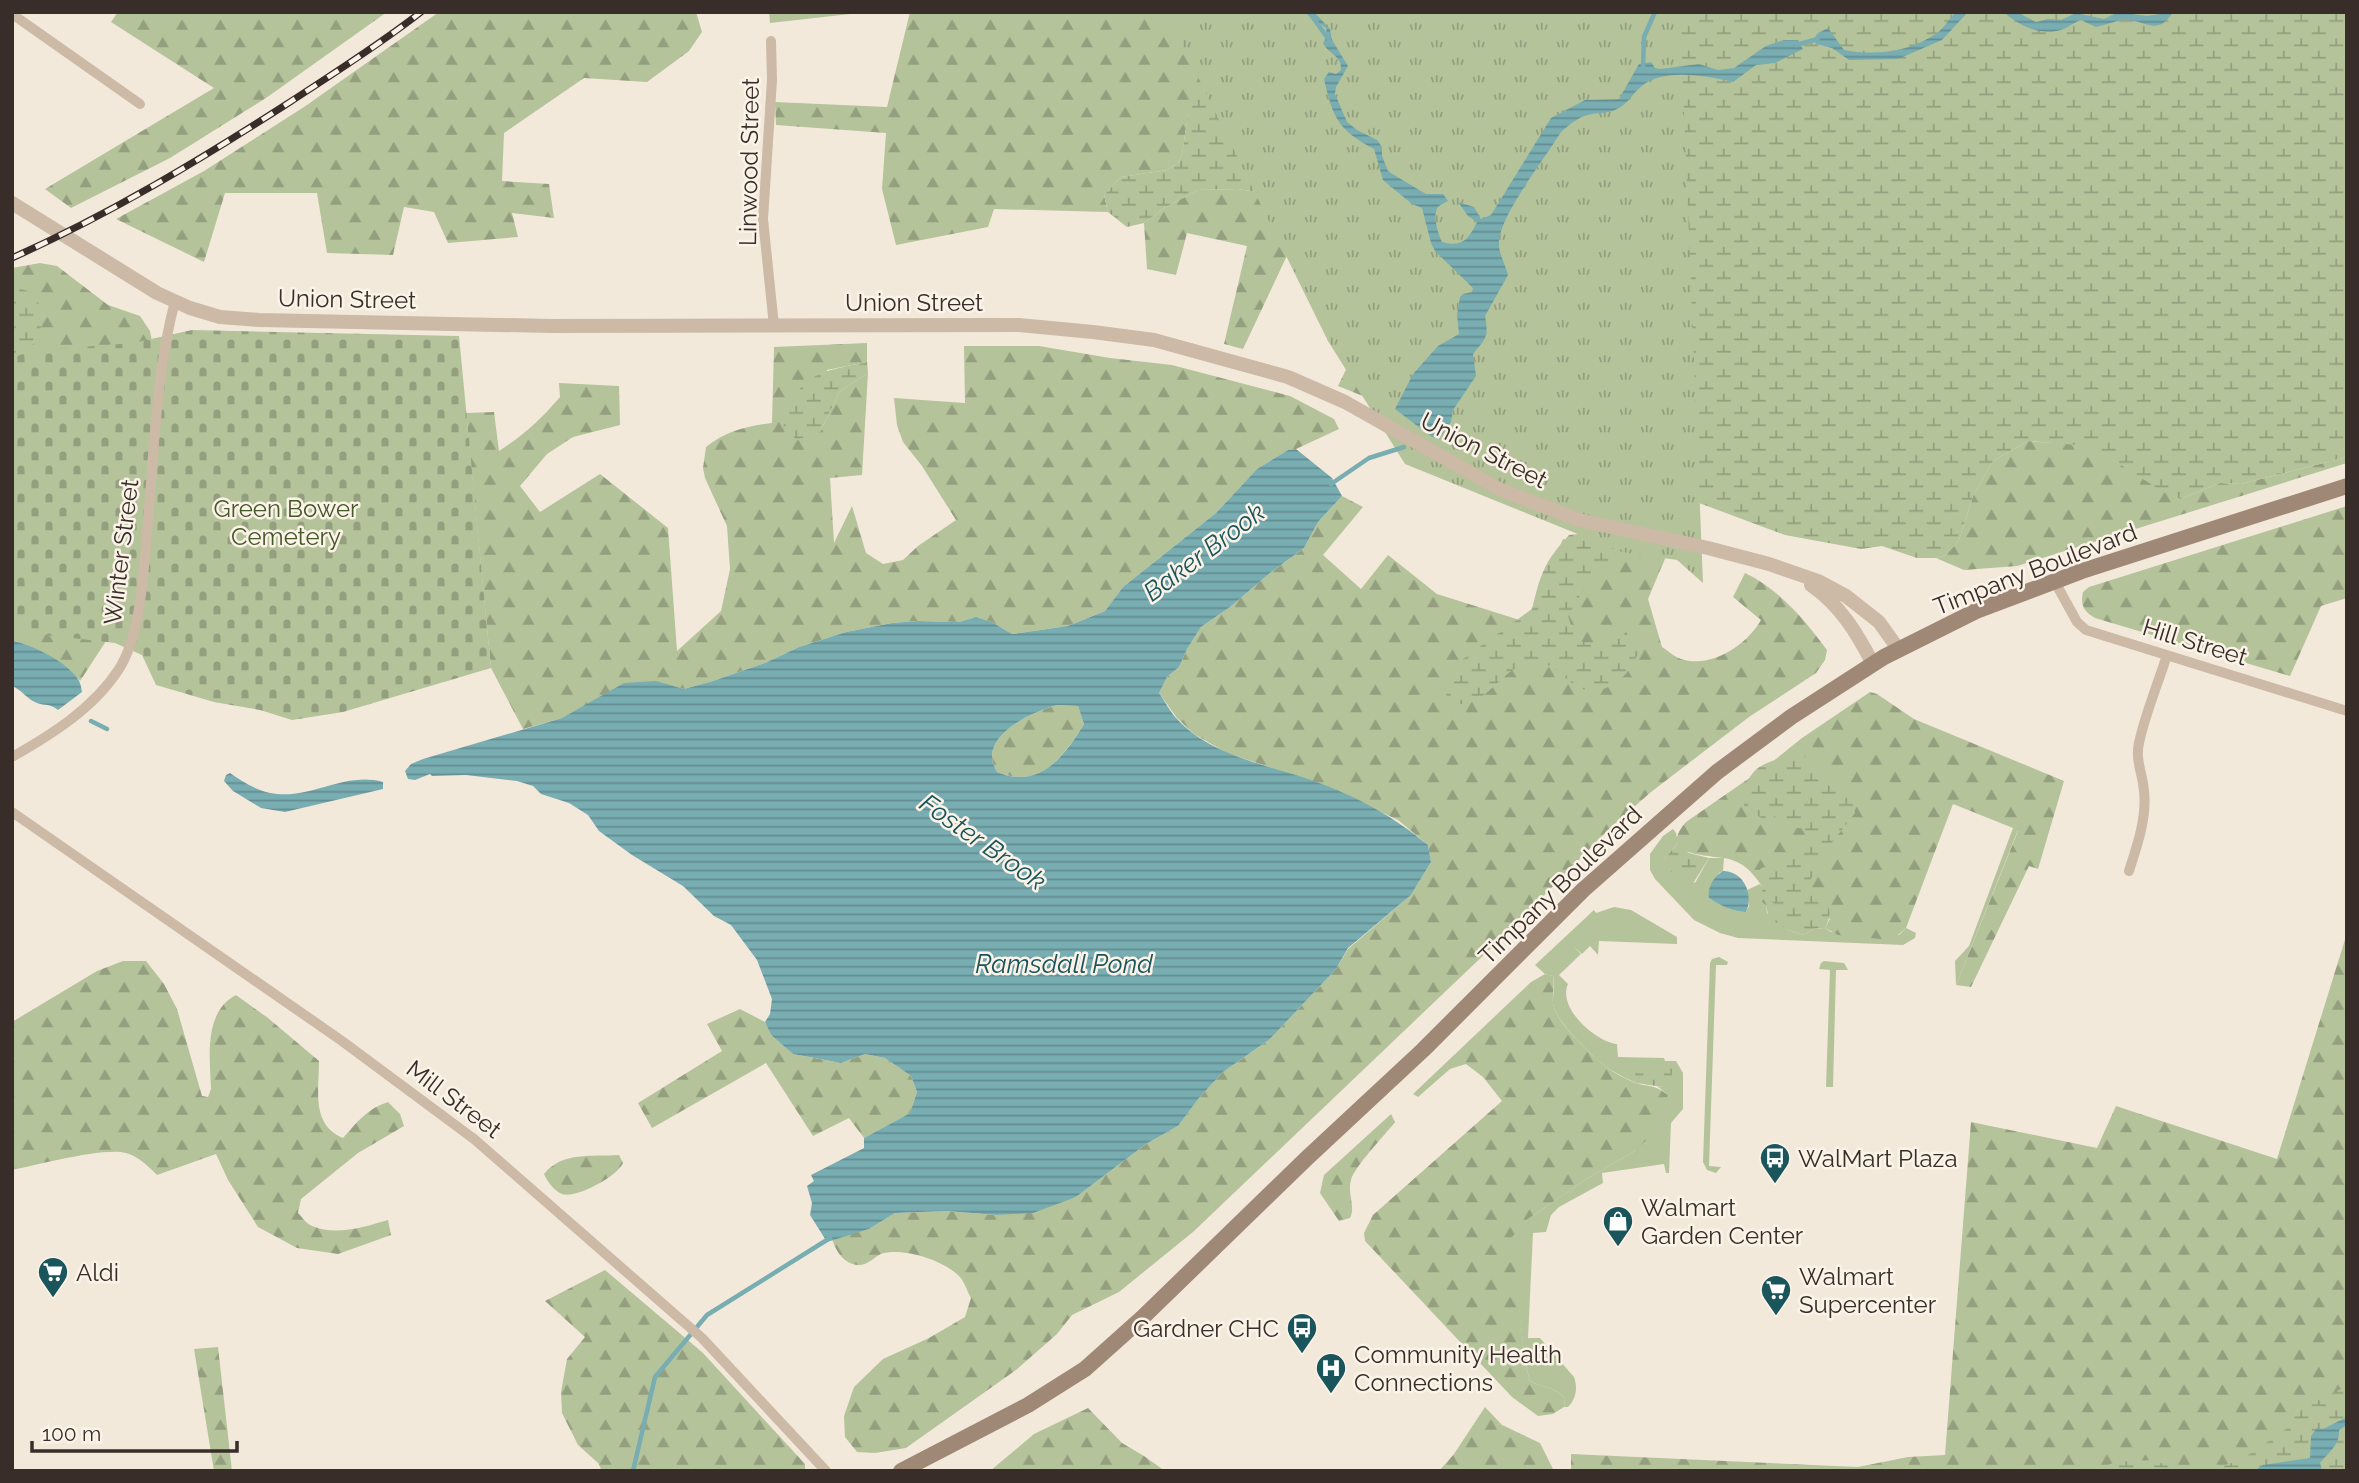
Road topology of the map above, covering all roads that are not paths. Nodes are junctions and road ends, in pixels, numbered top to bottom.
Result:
1 (12, 14) edge
2 (771, 41) dead end
3 (140, 104) dead end
4 (12, 203) edge
5 (175, 301) junction
6 (774, 326) junction
7 (2347, 486) edge
8 (1799, 576) junction
9 (2055, 582) junction
10 (1899, 650) junction
11 (2167, 655) junction
12 (1873, 664) junction
13 (2347, 711) edge
14 (12, 757) edge
15 (12, 812) edge
16 (2129, 871) dead end
17 (826, 1471) edge
18 (901, 1471) edge

1 - 3 street
2 - 6 street, Linwood Street
4 - 5 street, Union Street
5 - 6 street, Union Street
5 - 14 street, Winter Street
6 - 8 street, Union Street
7 - 9 main road, Timpany Boulevard
8 - 10 street, Union Street
8 - 12 street
9 - 10 main road, Timpany Boulevard
9 - 11 street, Hill Street
10 - 12 main road, Timpany Boulevard
11 - 13 street, Hill Street
11 - 16 street
12 - 18 main road, Timpany Boulevard
15 - 17 street, Mill Street

